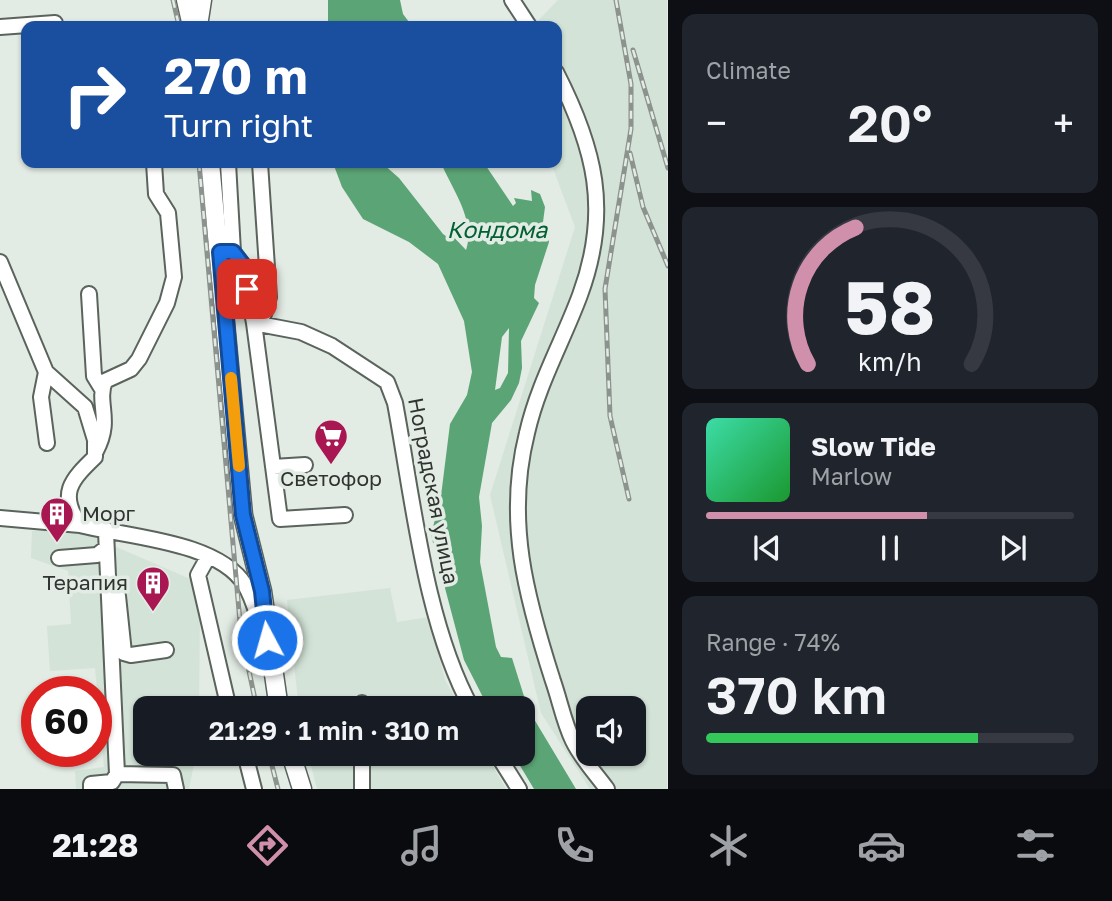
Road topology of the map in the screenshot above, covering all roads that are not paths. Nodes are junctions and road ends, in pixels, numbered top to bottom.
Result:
1 (186, 0) edge
2 (202, 0) edge
3 (512, 0) edge
4 (190, 21) edge
5 (199, 21) edge
6 (526, 21) edge
7 (21, 25) edge
8 (0, 27) edge
9 (562, 83) edge
10 (154, 168) edge
11 (211, 168) edge
12 (228, 168) edge
13 (260, 168) edge
14 (226, 252) junction
15 (0, 261) edge
16 (89, 294) dead end
17 (254, 323) junction
18 (46, 372) junction
19 (102, 390) junction
20 (47, 443) dead end
21 (95, 452) junction
22 (305, 466) dead end
23 (273, 467) junction
24 (345, 515) dead end
25 (0, 518) edge
26 (80, 525) junction
27 (106, 532) junction
28 (107, 553) junction
29 (208, 557) junction
30 (59, 558) dead end
31 (267, 640) junction
32 (166, 650) dead end
33 (226, 696) edge
34 (277, 696) edge
35 (465, 696) edge
36 (248, 766) edge
37 (295, 766) edge
38 (362, 766) edge
39 (505, 766) edge
40 (115, 778) junction
41 (91, 789) edge
42 (176, 789) edge
43 (254, 789) edge
44 (302, 789) edge
45 (362, 789) edge
46 (519, 789) edge
47 (607, 789) edge

1 - 4 main road
2 - 5 main road
3 - 6 street
7 - 8 street
9 - 47 street
10 - 19 street
11 - 14 main road
12 - 14 street
13 - 17 street
14 - 17 street
14 - 31 main road
15 - 18 street
16 - 19 street
17 - 23 street
17 - 35 street, Ноградская улица
18 - 20 street
18 - 21 street
19 - 21 street
21 - 26 street
22 - 23 street
23 - 24 street
25 - 26 street
26 - 27 street
27 - 28 street
27 - 29 street
28 - 30 street
28 - 32 street
28 - 40 street
29 - 31 street
29 - 33 street
31 - 34 main road
36 - 43 street
37 - 44 main road
38 - 45 street
39 - 46 street
40 - 41 street
40 - 42 street

